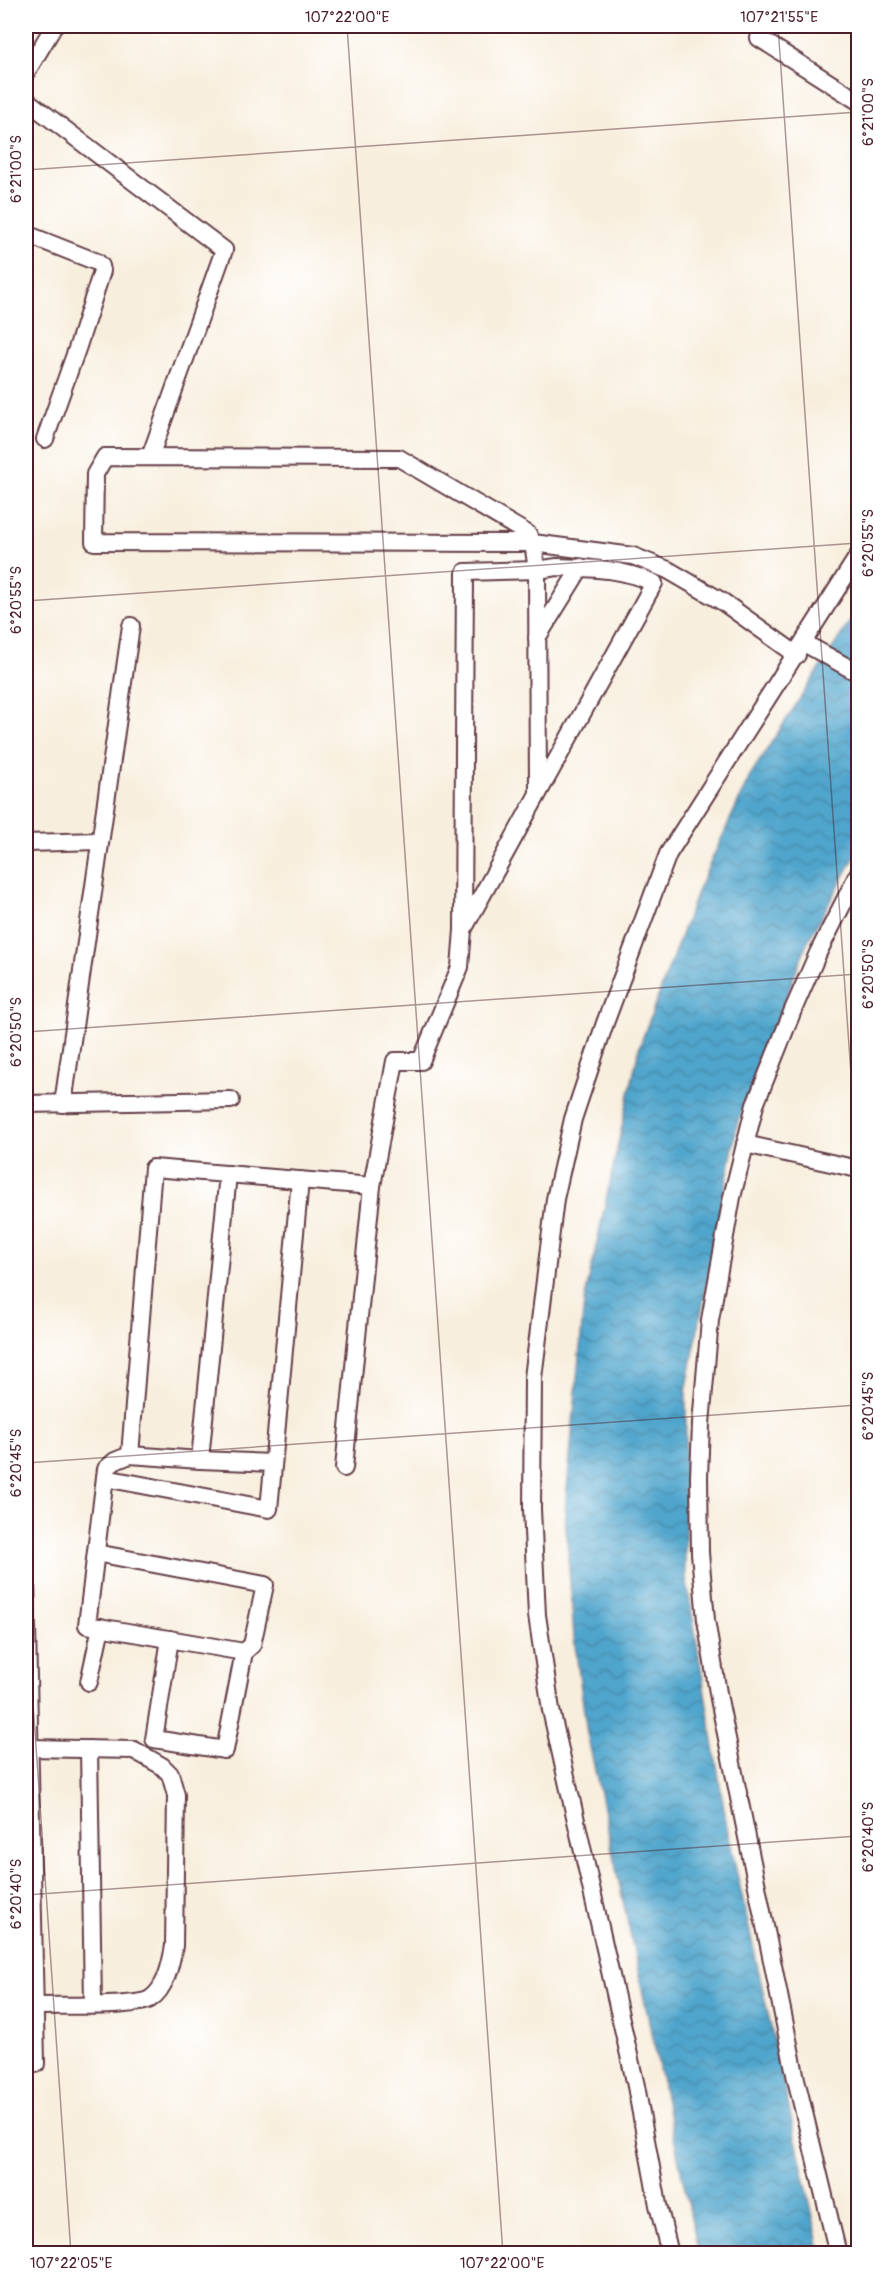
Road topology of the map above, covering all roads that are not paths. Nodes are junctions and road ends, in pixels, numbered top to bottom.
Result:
1 (54, 26) edge
2 (766, 26) edge
3 (26, 73) edge
4 (26, 100) edge
5 (858, 101) edge
6 (26, 234) edge
7 (45, 440) dead end
8 (150, 457) junction
9 (533, 543) junction
10 (858, 556) edge
11 (580, 567) junction
12 (537, 570) junction
13 (131, 626) dead end
14 (537, 638) junction
15 (801, 649) junction
16 (858, 673) edge
17 (538, 793) junction
18 (99, 841) junction
19 (26, 843) edge
20 (858, 874) edge
21 (463, 930) junction
22 (231, 1100) dead end
23 (26, 1104) edge
24 (63, 1104) junction
25 (745, 1144) junction
26 (858, 1169) edge
27 (228, 1174) junction
28 (300, 1180) junction
29 (372, 1186) junction
30 (130, 1455) junction
31 (200, 1460) junction
32 (273, 1463) junction
33 (344, 1468) dead end
34 (105, 1478) junction
35 (96, 1553) junction
36 (26, 1579) edge
37 (26, 1626) edge
38 (100, 1627) junction
39 (170, 1639) junction
40 (244, 1652) junction
41 (89, 1683) dead end
42 (29, 1748) junction
43 (89, 1749) junction
44 (29, 1887) edge
45 (93, 2004) junction
46 (34, 2006) junction
47 (36, 2064) dead end
48 (670, 2253) edge
49 (838, 2253) edge

1 - 3 street
2 - 5 street
4 - 8 street
6 - 7 street
8 - 9 street
8 - 9 street
9 - 12 street
9 - 15 street
10 - 15 street
11 - 12 street
11 - 14 street
11 - 17 street
12 - 14 street
12 - 21 street
13 - 18 street
14 - 17 street
15 - 16 street
15 - 48 street
17 - 21 street
18 - 19 street
18 - 24 street
20 - 25 street
21 - 29 street
22 - 24 street
23 - 24 street
25 - 26 street
25 - 49 street
27 - 28 street
27 - 30 street
27 - 31 street
28 - 29 street
28 - 32 street
29 - 33 street
30 - 31 street
30 - 34 street
31 - 32 street
32 - 34 street
34 - 35 street
35 - 38 street
35 - 40 street
36 - 37 street
37 - 42 street
38 - 39 street
38 - 41 street
39 - 40 street
39 - 40 street
42 - 43 street
42 - 44 street
43 - 45 street
43 - 45 street
44 - 46 street
45 - 46 street
46 - 47 street

